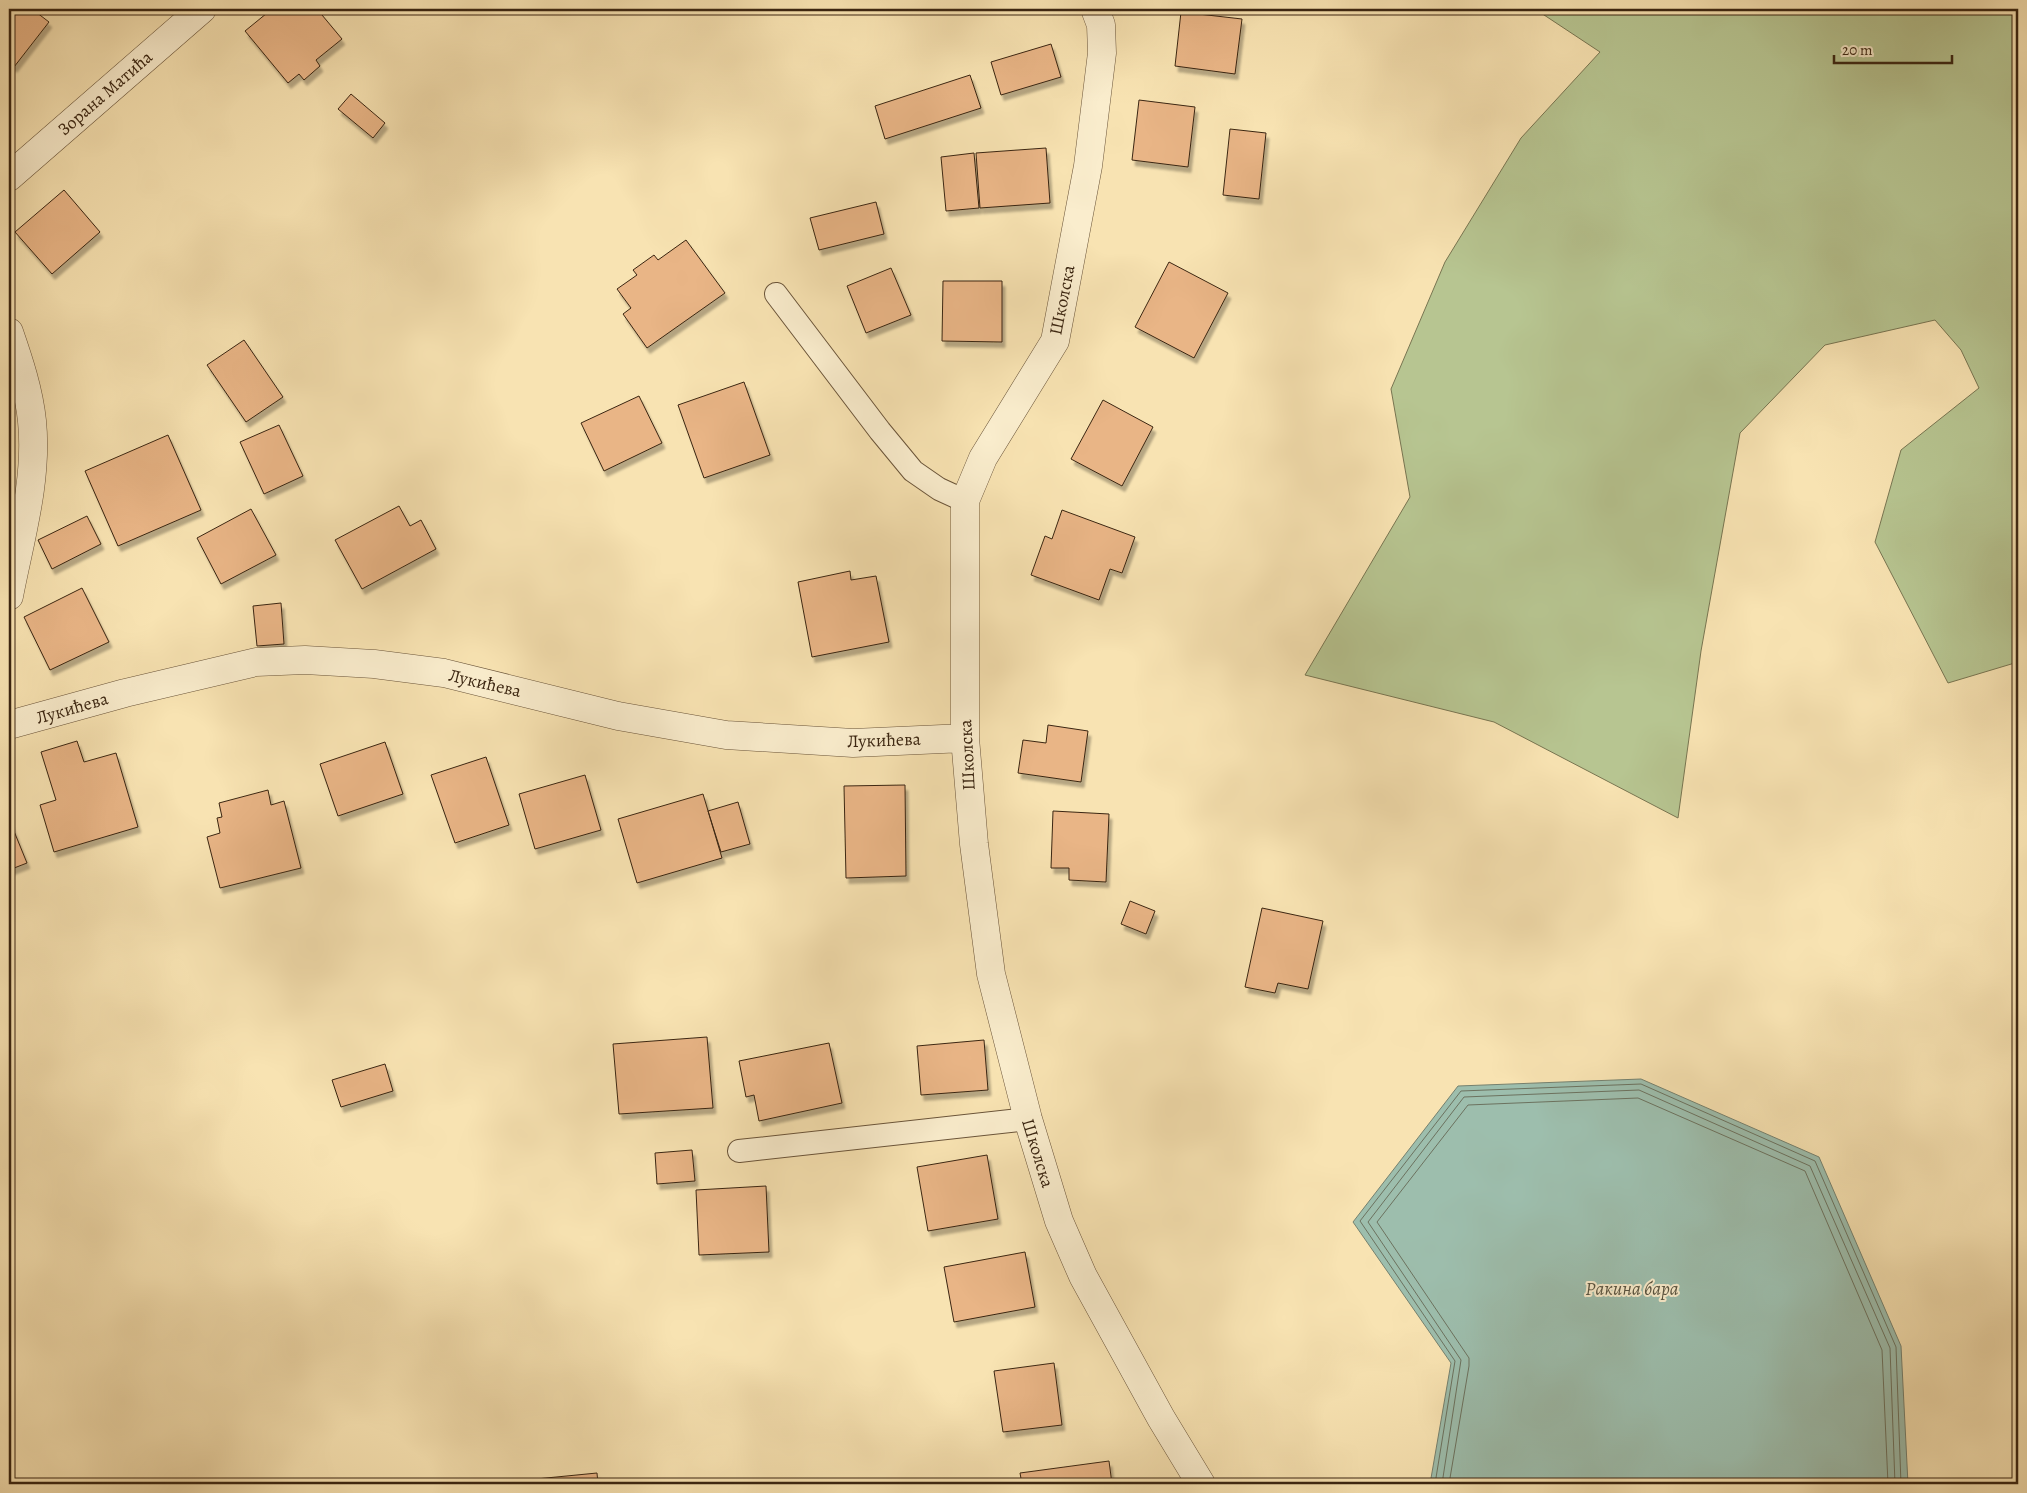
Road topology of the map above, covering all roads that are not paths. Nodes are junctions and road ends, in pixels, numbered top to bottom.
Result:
1 (202, 9) edge
2 (1095, 9) edge
3 (9, 177) edge
4 (776, 294) dead end
5 (9, 332) edge
6 (965, 501) junction
7 (9, 596) edge
8 (9, 725) edge
9 (965, 738) junction
10 (1028, 1119) junction
11 (739, 1151) dead end
12 (1201, 1484) edge

1 - 3 street, Зорана Матића
2 - 6 street, Школска
4 - 6 lane
5 - 7 street
6 - 9 street, Школска
8 - 9 street, Лукићева
9 - 10 street, Школска
10 - 11 lane
10 - 12 street, Школска

